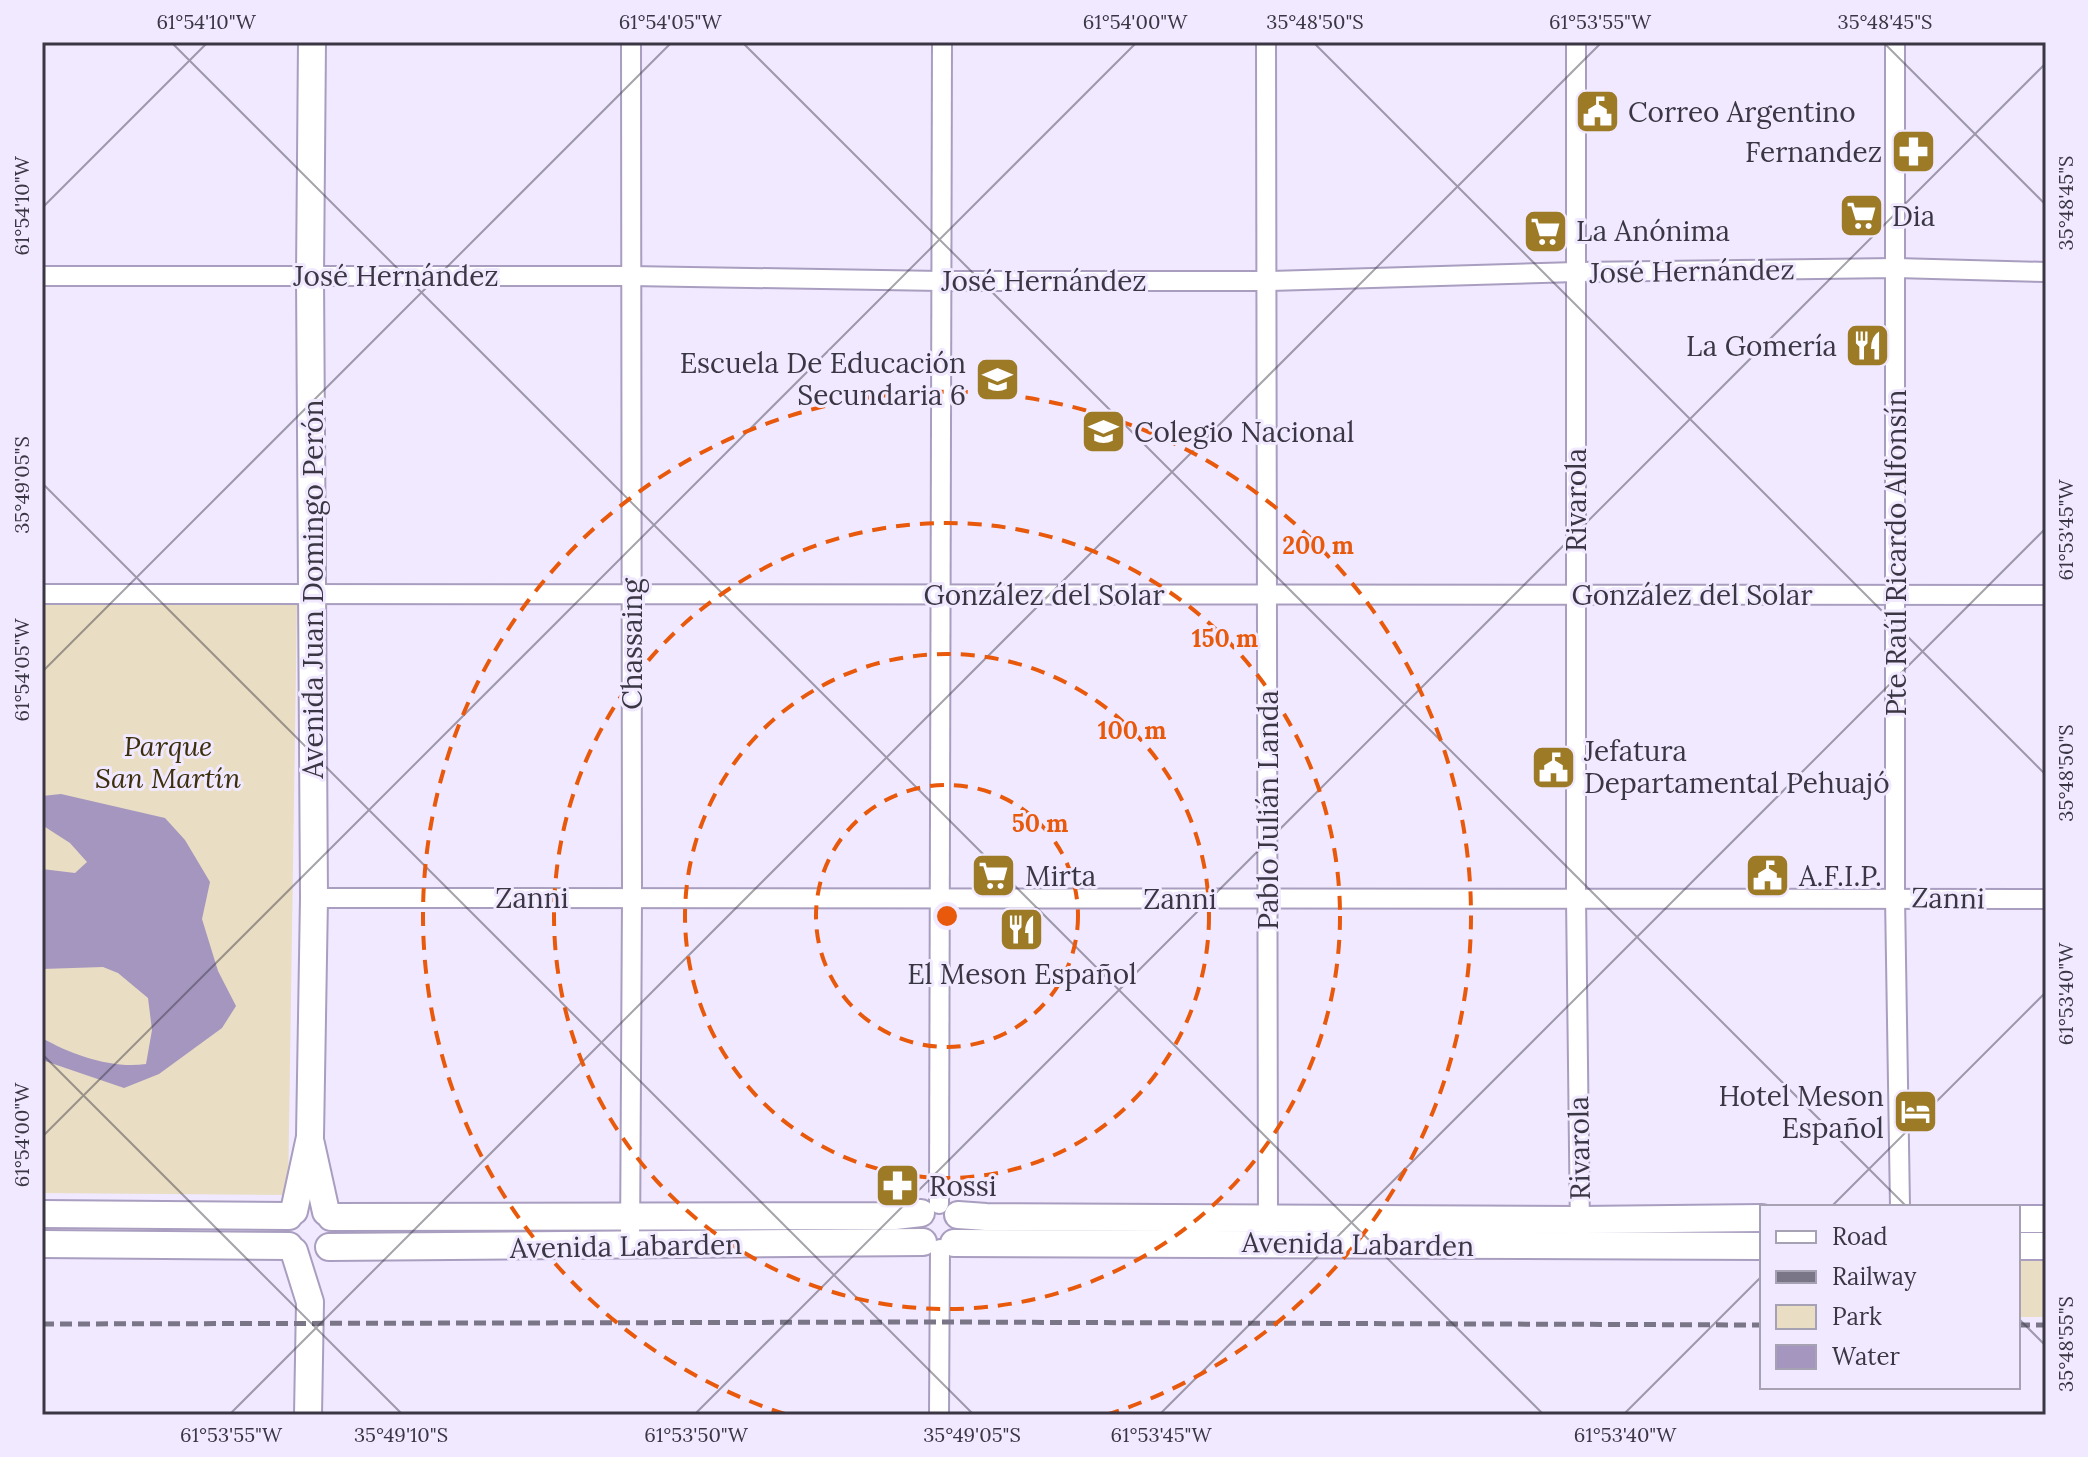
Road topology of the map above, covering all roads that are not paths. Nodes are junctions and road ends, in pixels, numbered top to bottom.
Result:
1 (312, 42) edge
2 (631, 42) edge
3 (942, 42) edge
4 (1266, 42) edge
5 (1576, 42) edge
6 (1895, 42) edge
7 (1896, 268) junction
8 (1576, 272) junction
9 (2046, 272) edge
10 (42, 276) edge
11 (310, 276) junction
12 (631, 276) junction
13 (941, 281) junction
14 (1267, 281) junction
15 (42, 594) edge
16 (314, 594) junction
17 (632, 594) junction
18 (940, 594) junction
19 (1267, 595) junction
20 (1576, 595) junction
21 (1896, 595) junction
22 (2046, 595) edge
23 (1895, 897) junction
24 (314, 898) junction
25 (632, 898) junction
26 (1576, 898) junction
27 (941, 899) junction
28 (1268, 899) junction
29 (2046, 899) edge
30 (310, 1137) junction
31 (1900, 1205) edge
32 (939, 1211) junction
33 (42, 1214) edge
34 (291, 1214) junction
35 (328, 1215) junction
36 (631, 1217) junction
37 (1760, 1218) edge
38 (2020, 1219) edge
39 (2046, 1219) edge
40 (1268, 1230) junction
41 (1580, 1233) junction
42 (42, 1244) edge
43 (939, 1245) junction
44 (630, 1246) junction
45 (1760, 1246) edge
46 (2020, 1246) edge
47 (2046, 1246) edge
48 (291, 1248) junction
49 (326, 1250) junction
50 (310, 1302) junction
51 (308, 1415) edge
52 (939, 1415) edge

1 - 11 main road, Avenida Juan Domingo Perón
2 - 12 street, Chassaing
3 - 13 street
4 - 14 street, Pablo Julián Landa
5 - 8 street, Rivarola
6 - 7 street, Pte Raúl Ricardo Alfonsín
7 - 8 street, José Hernández
7 - 9 street, José Hernández
7 - 21 street, Pte Raúl Ricardo Alfonsín
8 - 14 street, José Hernández
8 - 20 street, Rivarola
10 - 11 street, José Hernández
11 - 12 street, José Hernández
11 - 16 main road, Avenida Juan Domingo Perón
12 - 13 street, José Hernández
12 - 17 street, Chassaing
13 - 14 street, José Hernández
13 - 18 street
14 - 19 street, Pablo Julián Landa
15 - 16 street, González del Solar
16 - 17 street, González del Solar
16 - 24 main road, Avenida Juan Domingo Perón
17 - 18 street, González del Solar
17 - 25 street, Chassaing
18 - 19 street, González del Solar
18 - 27 street
19 - 20 street, González del Solar
19 - 28 street, Pablo Julián Landa
20 - 21 street, González del Solar
20 - 26 street, Rivarola
21 - 22 street, González del Solar
21 - 23 street, Pte Raúl Ricardo Alfonsín
23 - 26 street, Zanni
23 - 29 street, Zanni
23 - 31 street, Pte Raúl Ricardo Alfonsín
24 - 25 street, Zanni
24 - 30 main road, Avenida Juan Domingo Perón
25 - 27 street, Zanni
25 - 36 street, Chassaing
26 - 28 street, Zanni
26 - 41 street, Rivarola
27 - 28 street, Zanni
27 - 32 street
28 - 40 street, Pablo Julián Landa
30 - 34 main road, Avenida Juan Domingo Perón
30 - 35 main road, Avenida Juan Domingo Perón
32 - 36 main road, Avenida Labarden
32 - 40 main road, Avenida Labarden
32 - 43 main road
32 - 43 main road
33 - 34 main road
34 - 35 main road
34 - 48 main road
35 - 36 main road, Avenida Labarden
35 - 49 main road
36 - 44 street, Chassaing
37 - 41 main road, Avenida Labarden
38 - 39 main road
40 - 41 main road, Avenida Labarden
40 - 43 main road, Avenida Labarden
41 - 45 main road, Avenida Labarden
42 - 48 main road
43 - 44 main road, Avenida Labarden
43 - 52 street
44 - 49 main road, Avenida Labarden
46 - 47 main road
48 - 49 main road
48 - 50 main road
49 - 50 main road
50 - 51 main road

